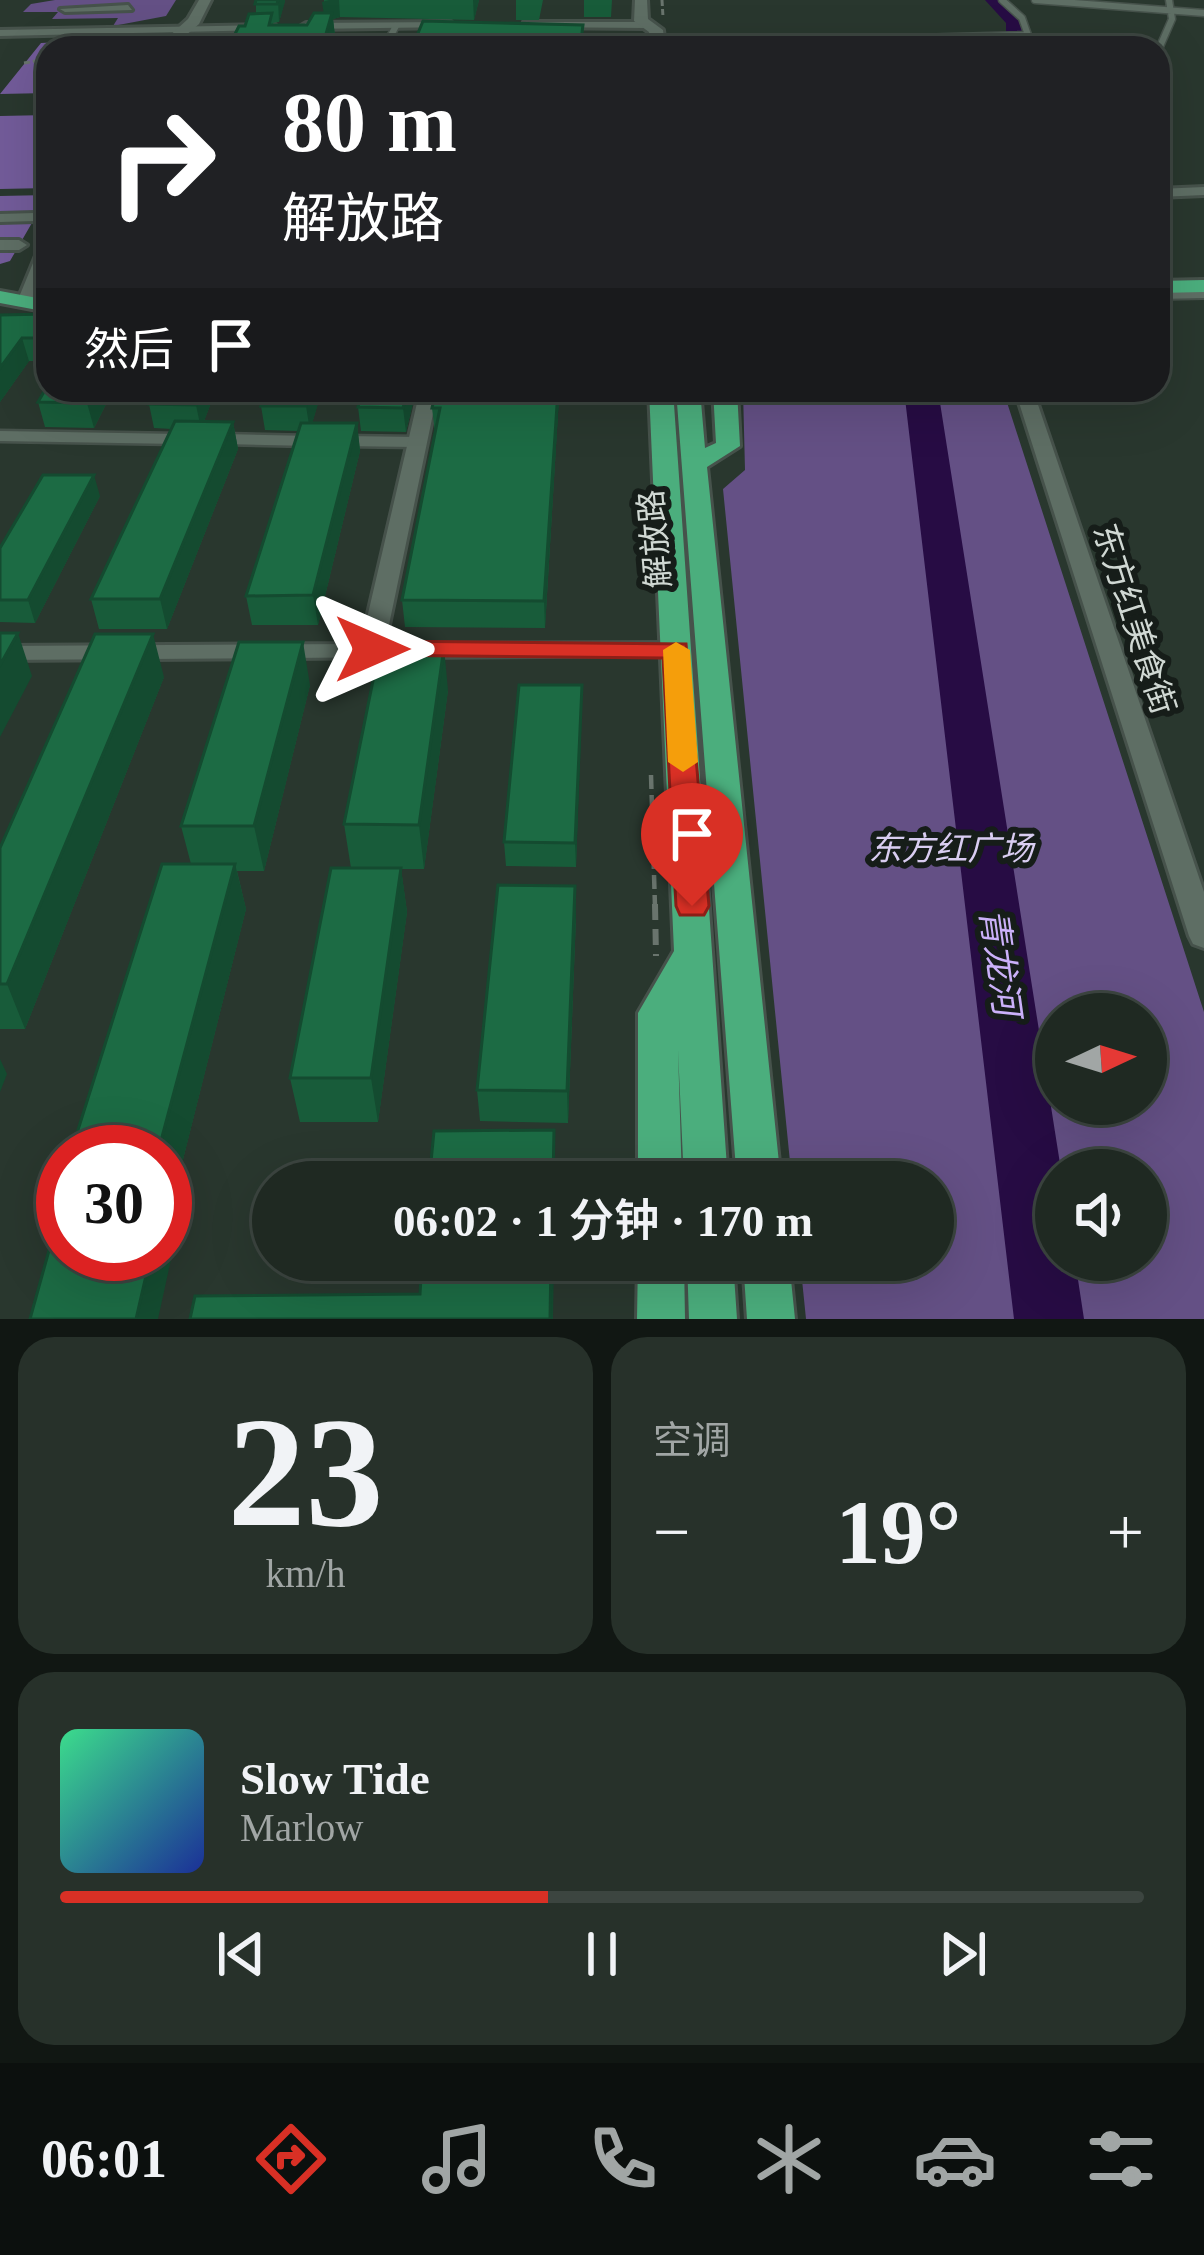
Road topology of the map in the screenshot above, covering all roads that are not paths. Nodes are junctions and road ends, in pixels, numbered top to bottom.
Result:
1 (73, 0) edge
2 (186, 0) edge
3 (205, 0) edge
4 (641, 0) edge
5 (655, 0) edge
6 (1002, 0) edge
7 (1035, 0) edge
8 (1169, 0) edge
9 (116, 8) edge
10 (1172, 11) junction
11 (1204, 13) edge
12 (522, 24) edge
13 (646, 25) junction
14 (396, 27) junction
15 (461, 27) edge
16 (508, 28) edge
17 (183, 30) junction
18 (301, 30) edge
19 (11, 31) edge
20 (278, 31) edge
21 (1025, 35) joint
22 (176, 36) edge
23 (181, 36) edge
24 (391, 36) edge
25 (650, 36) edge
26 (956, 36) edge
27 (1163, 36) edge
28 (1204, 191) edge
29 (1170, 192) edge
30 (35, 217) dead end
31 (0, 218) edge
32 (0, 245) edge
33 (20, 245) dead end
34 (1204, 290) edge
35 (1170, 291) edge
36 (0, 302) edge
37 (36, 302) edge
38 (1204, 304) edge
39 (1170, 305) edge
40 (426, 402) edge
41 (662, 402) edge
42 (689, 402) edge
43 (726, 402) edge
44 (1028, 402) edge
45 (0, 436) edge
46 (185, 439) edge
47 (209, 439) edge
48 (417, 442) junction
49 (693, 465) junction
50 (372, 649) junction
51 (676, 650) junction
52 (0, 653) edge
53 (1204, 936) edge
54 (694, 949) junction
55 (660, 1161) edge
56 (705, 1161) edge
57 (757, 1161) edge
58 (661, 1281) edge
59 (711, 1281) edge
60 (768, 1281) edge
61 (662, 1319) edge
62 (713, 1319) edge
63 (771, 1319) edge

1 - 9 street
2 - 17 street
3 - 17 street
4 - 13 street
5 - 13 street
6 - 21 lane
7 - 10 lane
8 - 10 lane
10 - 11 lane
10 - 27 lane
12 - 13 street
13 - 16 street
13 - 25 street
14 - 15 street
14 - 17 street
14 - 18 street
14 - 24 lane
17 - 19 street
17 - 20 street
17 - 22 street
17 - 23 street
21 - 26 lane
28 - 29 street
30 - 31 street
32 - 33 street
34 - 35 main road
36 - 37 main road
38 - 39 main road
40 - 48 street
41 - 51 main road, 解放路
42 - 49 main road, 解放路
43 - 49 main road
44 - 53 street, 东方红美食街
45 - 46 lane
47 - 48 lane
48 - 50 street
49 - 57 main road, 解放路
50 - 51 street
50 - 52 street
51 - 54 main road, 解放路
54 - 55 main road
54 - 56 main road, 解放路
58 - 61 main road
59 - 62 main road
60 - 63 main road

